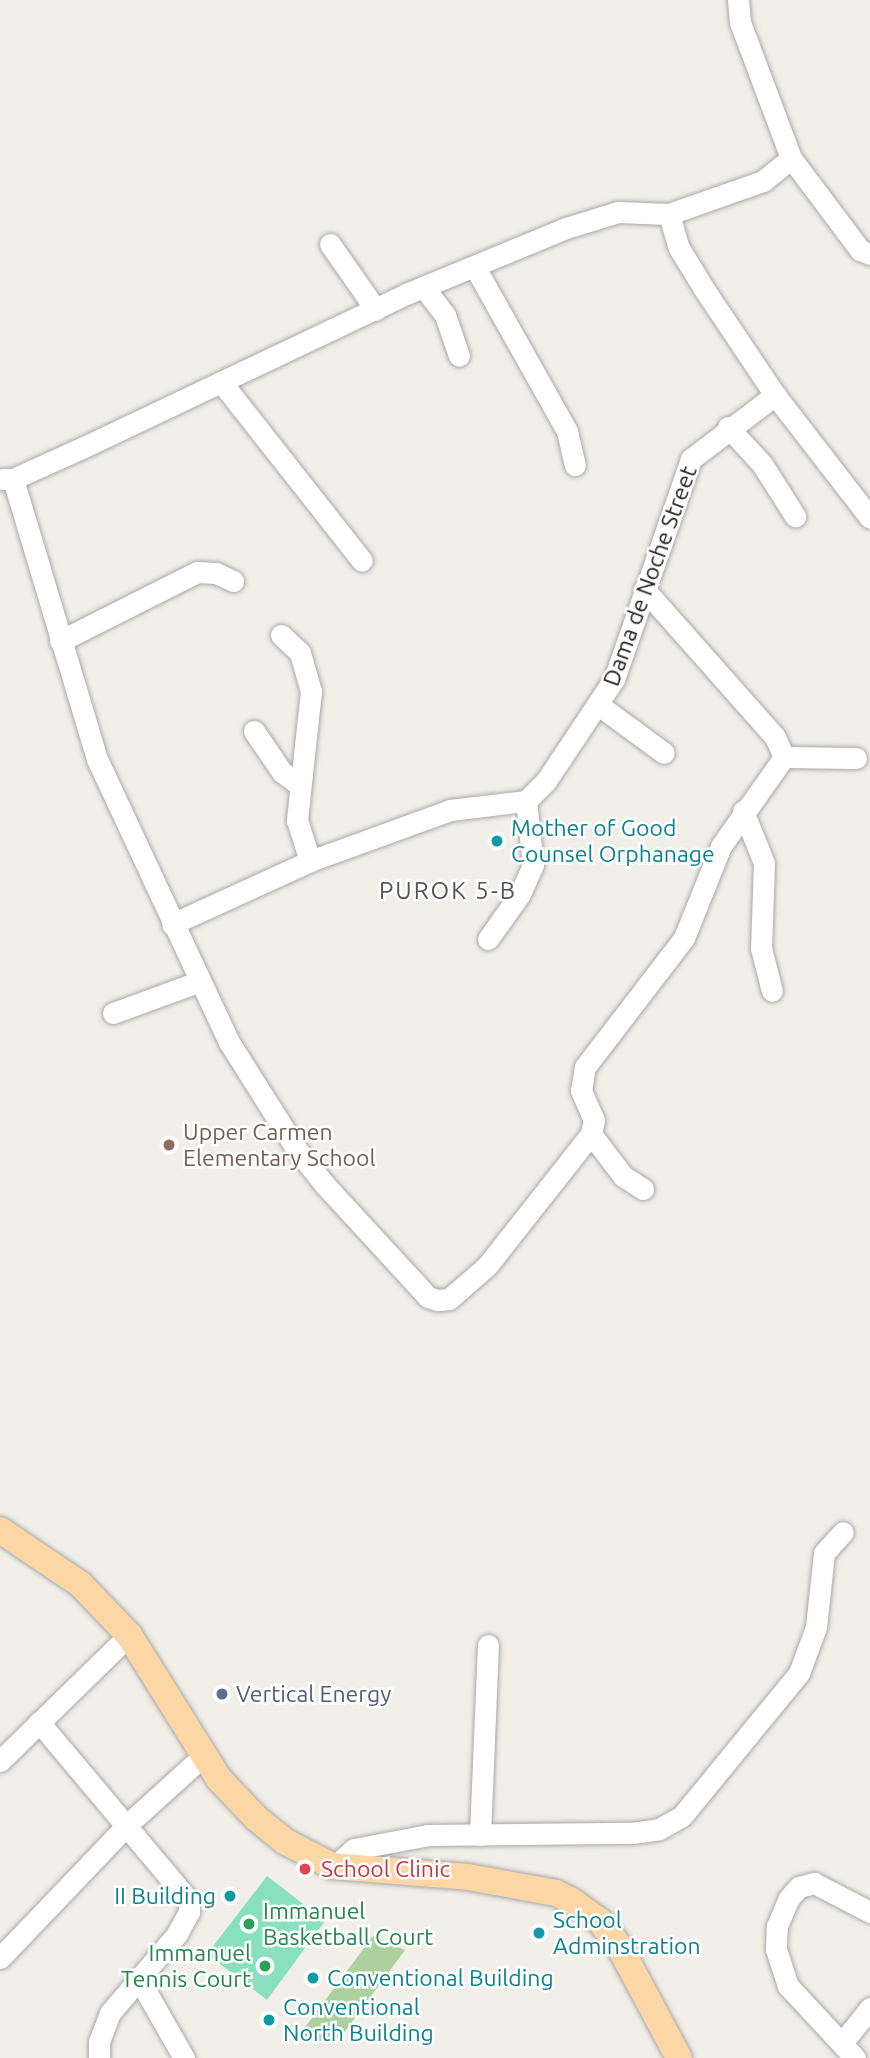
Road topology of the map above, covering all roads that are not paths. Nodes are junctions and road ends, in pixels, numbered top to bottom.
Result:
1 (738, 0) edge
2 (790, 158) junction
3 (669, 214) junction
4 (330, 244) dead end
5 (870, 254) edge
6 (476, 269) junction
7 (424, 288) junction
8 (376, 310) junction
9 (458, 356) dead end
10 (222, 383) junction
11 (775, 395) junction
12 (728, 427) junction
13 (575, 466) dead end
14 (7, 479) edge
15 (796, 516) dead end
16 (870, 517) edge
17 (362, 561) dead end
18 (233, 581) dead end
19 (644, 589) junction
20 (281, 635) dead end
21 (60, 640) junction
22 (600, 706) junction
23 (254, 731) dead end
24 (664, 753) dead end
25 (784, 757) junction
26 (856, 758) dead end
27 (299, 785) junction
28 (526, 801) junction
29 (743, 811) junction
30 (310, 862) junction
31 (172, 924) junction
32 (488, 939) dead end
33 (198, 982) junction
34 (772, 991) dead end
35 (113, 1013) dead end
36 (591, 1134) junction
37 (643, 1189) dead end
38 (0, 1530) edge
39 (843, 1532) dead end
40 (129, 1634) junction
41 (488, 1645) dead end
42 (39, 1722) junction
43 (203, 1756) junction
44 (0, 1761) edge
45 (128, 1824) junction
46 (480, 1835) junction
47 (335, 1866) junction
48 (870, 1912) edge
49 (0, 1958) edge
50 (140, 1981) junction
51 (870, 2008) edge
52 (848, 2050) edge
53 (99, 2058) edge
54 (184, 2058) edge
55 (679, 2058) edge

1 - 2 street
2 - 3 street
2 - 5 street
3 - 6 street
3 - 11 street
4 - 8 street
6 - 7 street
6 - 13 street
7 - 8 street
7 - 9 street
8 - 10 street
10 - 14 street
10 - 17 street
11 - 12 street, Dama de Noche Street
11 - 16 street
12 - 15 street
12 - 19 street, Dama de Noche Street
14 - 21 street
18 - 21 street
19 - 22 street, Dama de Noche Street
19 - 25 street
20 - 27 street
21 - 31 street
22 - 24 street
22 - 28 street, Dama de Noche Street
23 - 27 street
25 - 26 street
25 - 29 street
27 - 30 street
28 - 30 street
28 - 32 street
29 - 34 street
29 - 36 street
30 - 31 street
31 - 33 street
33 - 35 street
33 - 36 street
36 - 37 street
38 - 40 main road
39 - 46 street
40 - 42 street
40 - 43 main road
41 - 46 street
42 - 44 street
42 - 45 street
43 - 45 street
43 - 47 main road
45 - 49 street
45 - 50 street
46 - 47 street
47 - 55 main road
48 - 52 street
50 - 53 street
50 - 54 street
51 - 52 street

